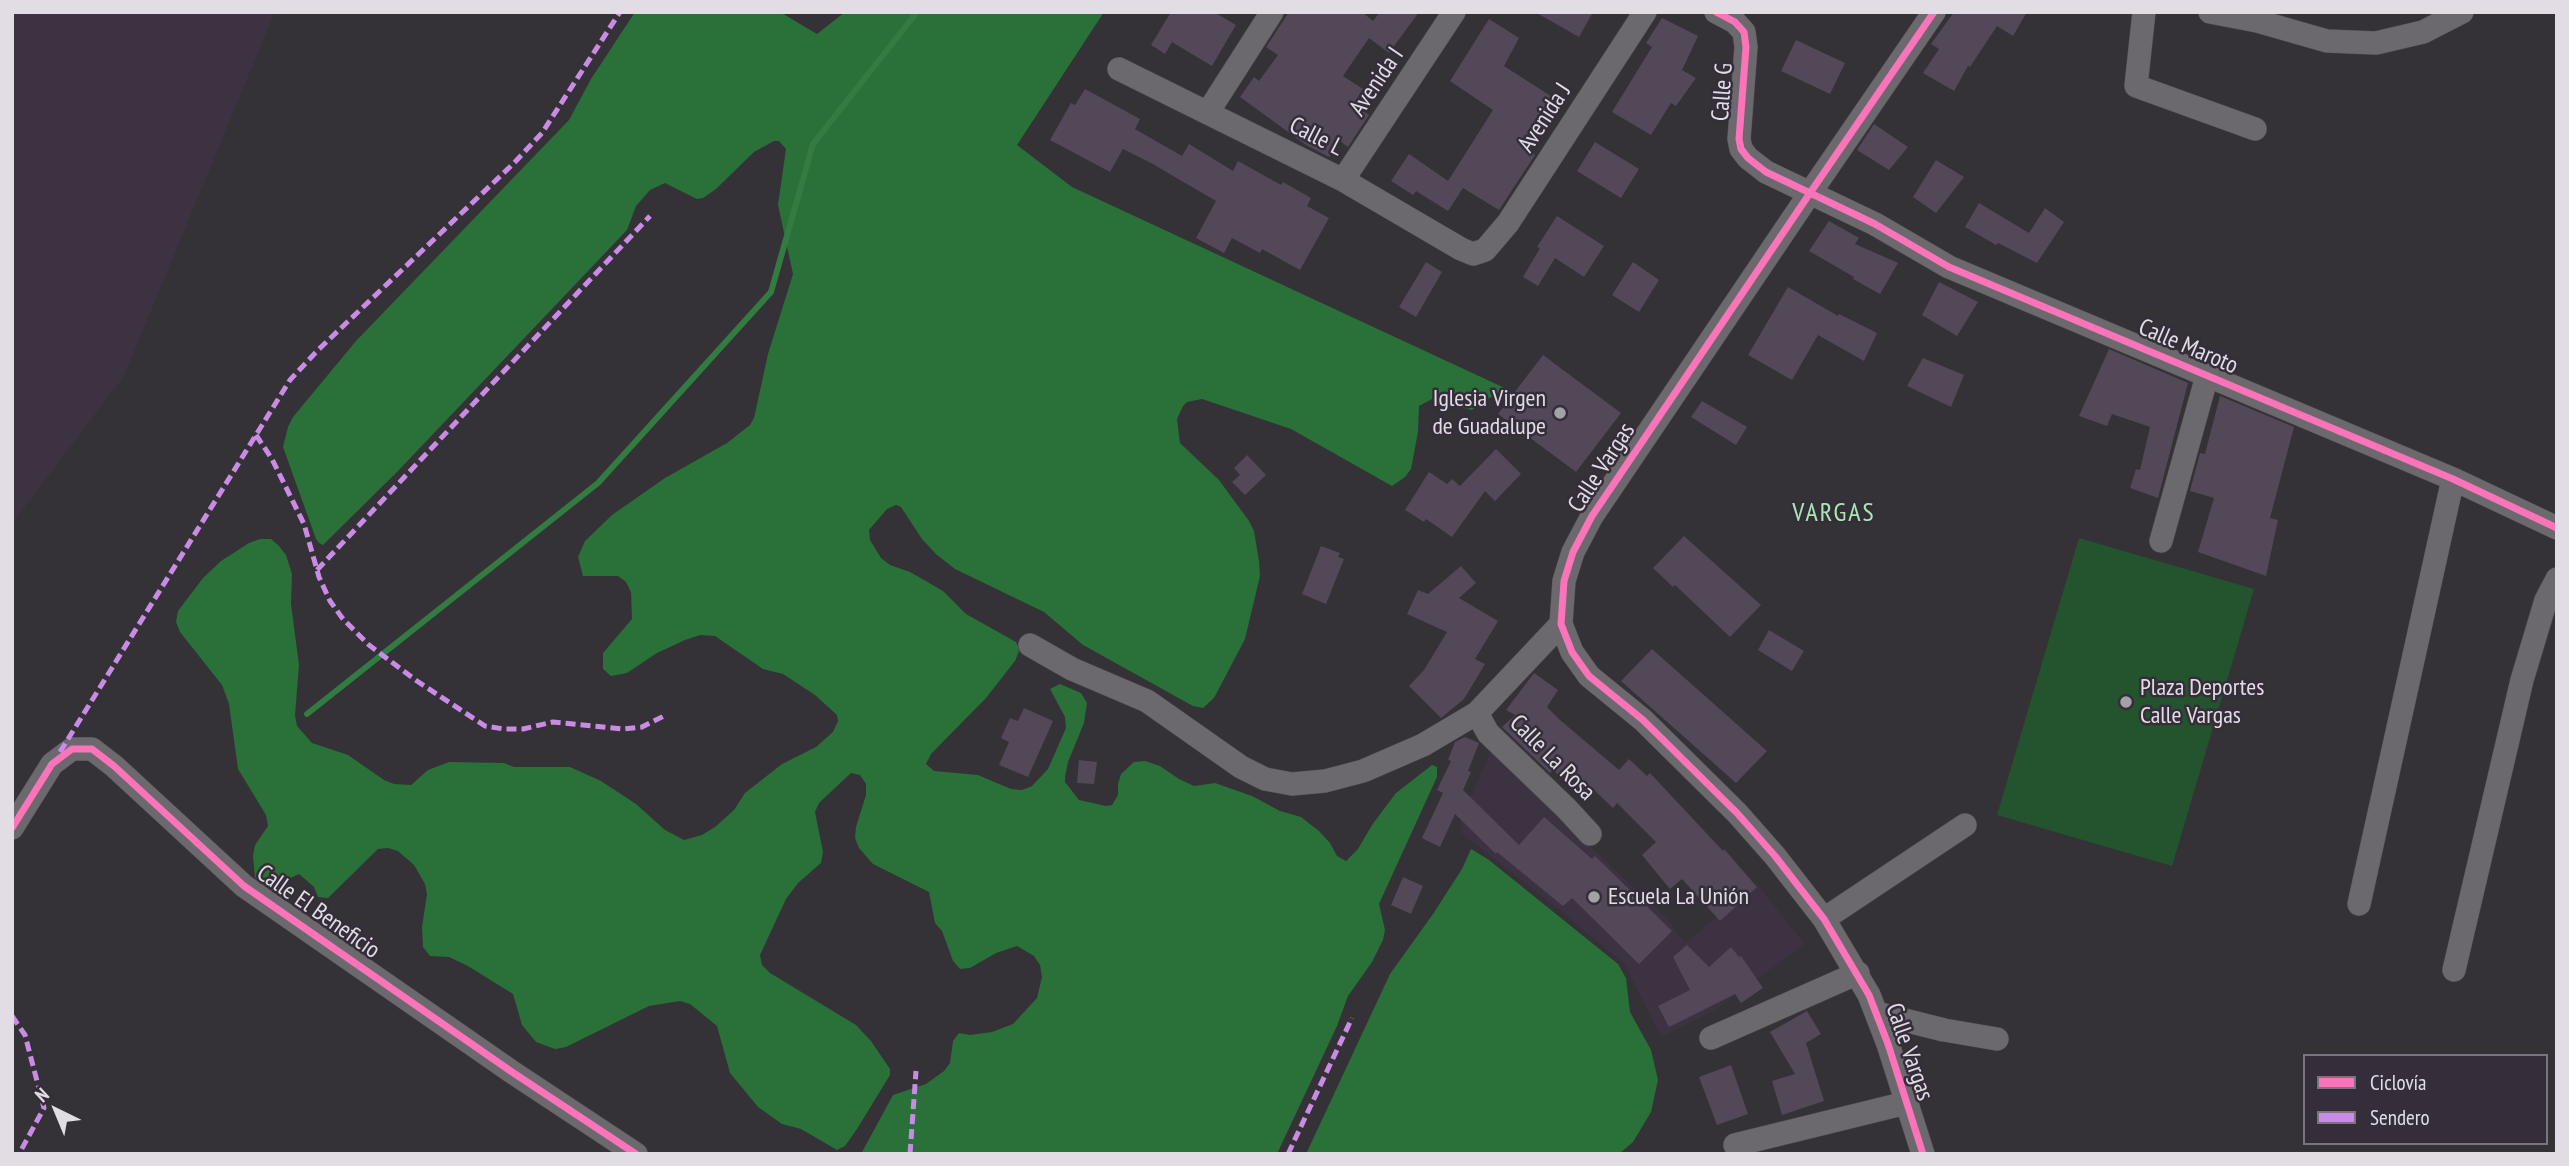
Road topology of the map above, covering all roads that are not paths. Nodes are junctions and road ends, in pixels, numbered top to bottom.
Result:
1 (1272, 12) edge
2 (1454, 12) edge
3 (1645, 12) edge
4 (1716, 12) edge
5 (1934, 12) edge
6 (2144, 12) edge
7 (2210, 12) edge
8 (2462, 12) edge
9 (1119, 69) dead end
10 (1208, 112) junction
11 (2255, 129) dead end
12 (1343, 180) junction
13 (1810, 193) junction
14 (1485, 250) joint
15 (2207, 376) junction
16 (2453, 479) junction
17 (2557, 528) edge
18 (2161, 541) dead end
19 (2557, 579) edge
20 (1561, 624) junction
21 (1030, 645) dead end
22 (1477, 713) junction
23 (1965, 825) dead end
24 (12, 828) edge
25 (1590, 834) dead end
26 (2359, 904) dead end
27 (1824, 919) junction
28 (2454, 970) dead end
29 (1858, 973) junction
30 (1876, 1013) junction
31 (1712, 1038) dead end
32 (1997, 1039) dead end
33 (1906, 1103) junction
34 (1735, 1144) dead end
35 (636, 1154) edge
36 (1923, 1154) edge

1 - 10 street
2 - 12 street, Avenida I
3 - 14 street, Avenida J
4 - 13 street, Calle G
5 - 13 street, Calle Vargas
6 - 11 street
7 - 8 street
9 - 10 street, Calle L
10 - 12 street, Calle L
12 - 14 street, Calle L
13 - 15 street, Calle Maroto
13 - 20 street, Calle Vargas
15 - 16 street, Calle Maroto
15 - 18 street
16 - 17 street, Calle Maroto
16 - 26 street
19 - 28 street
20 - 22 street, Calle La Rosa
20 - 27 street, Calle Vargas
21 - 22 street
22 - 25 street, Calle La Rosa
23 - 27 street
24 - 35 street, Calle El Beneficio
27 - 29 street, Calle Vargas
29 - 30 street, Calle Vargas
29 - 31 street
30 - 32 street
30 - 33 street, Calle Vargas
33 - 34 street
33 - 36 street, Calle Vargas

